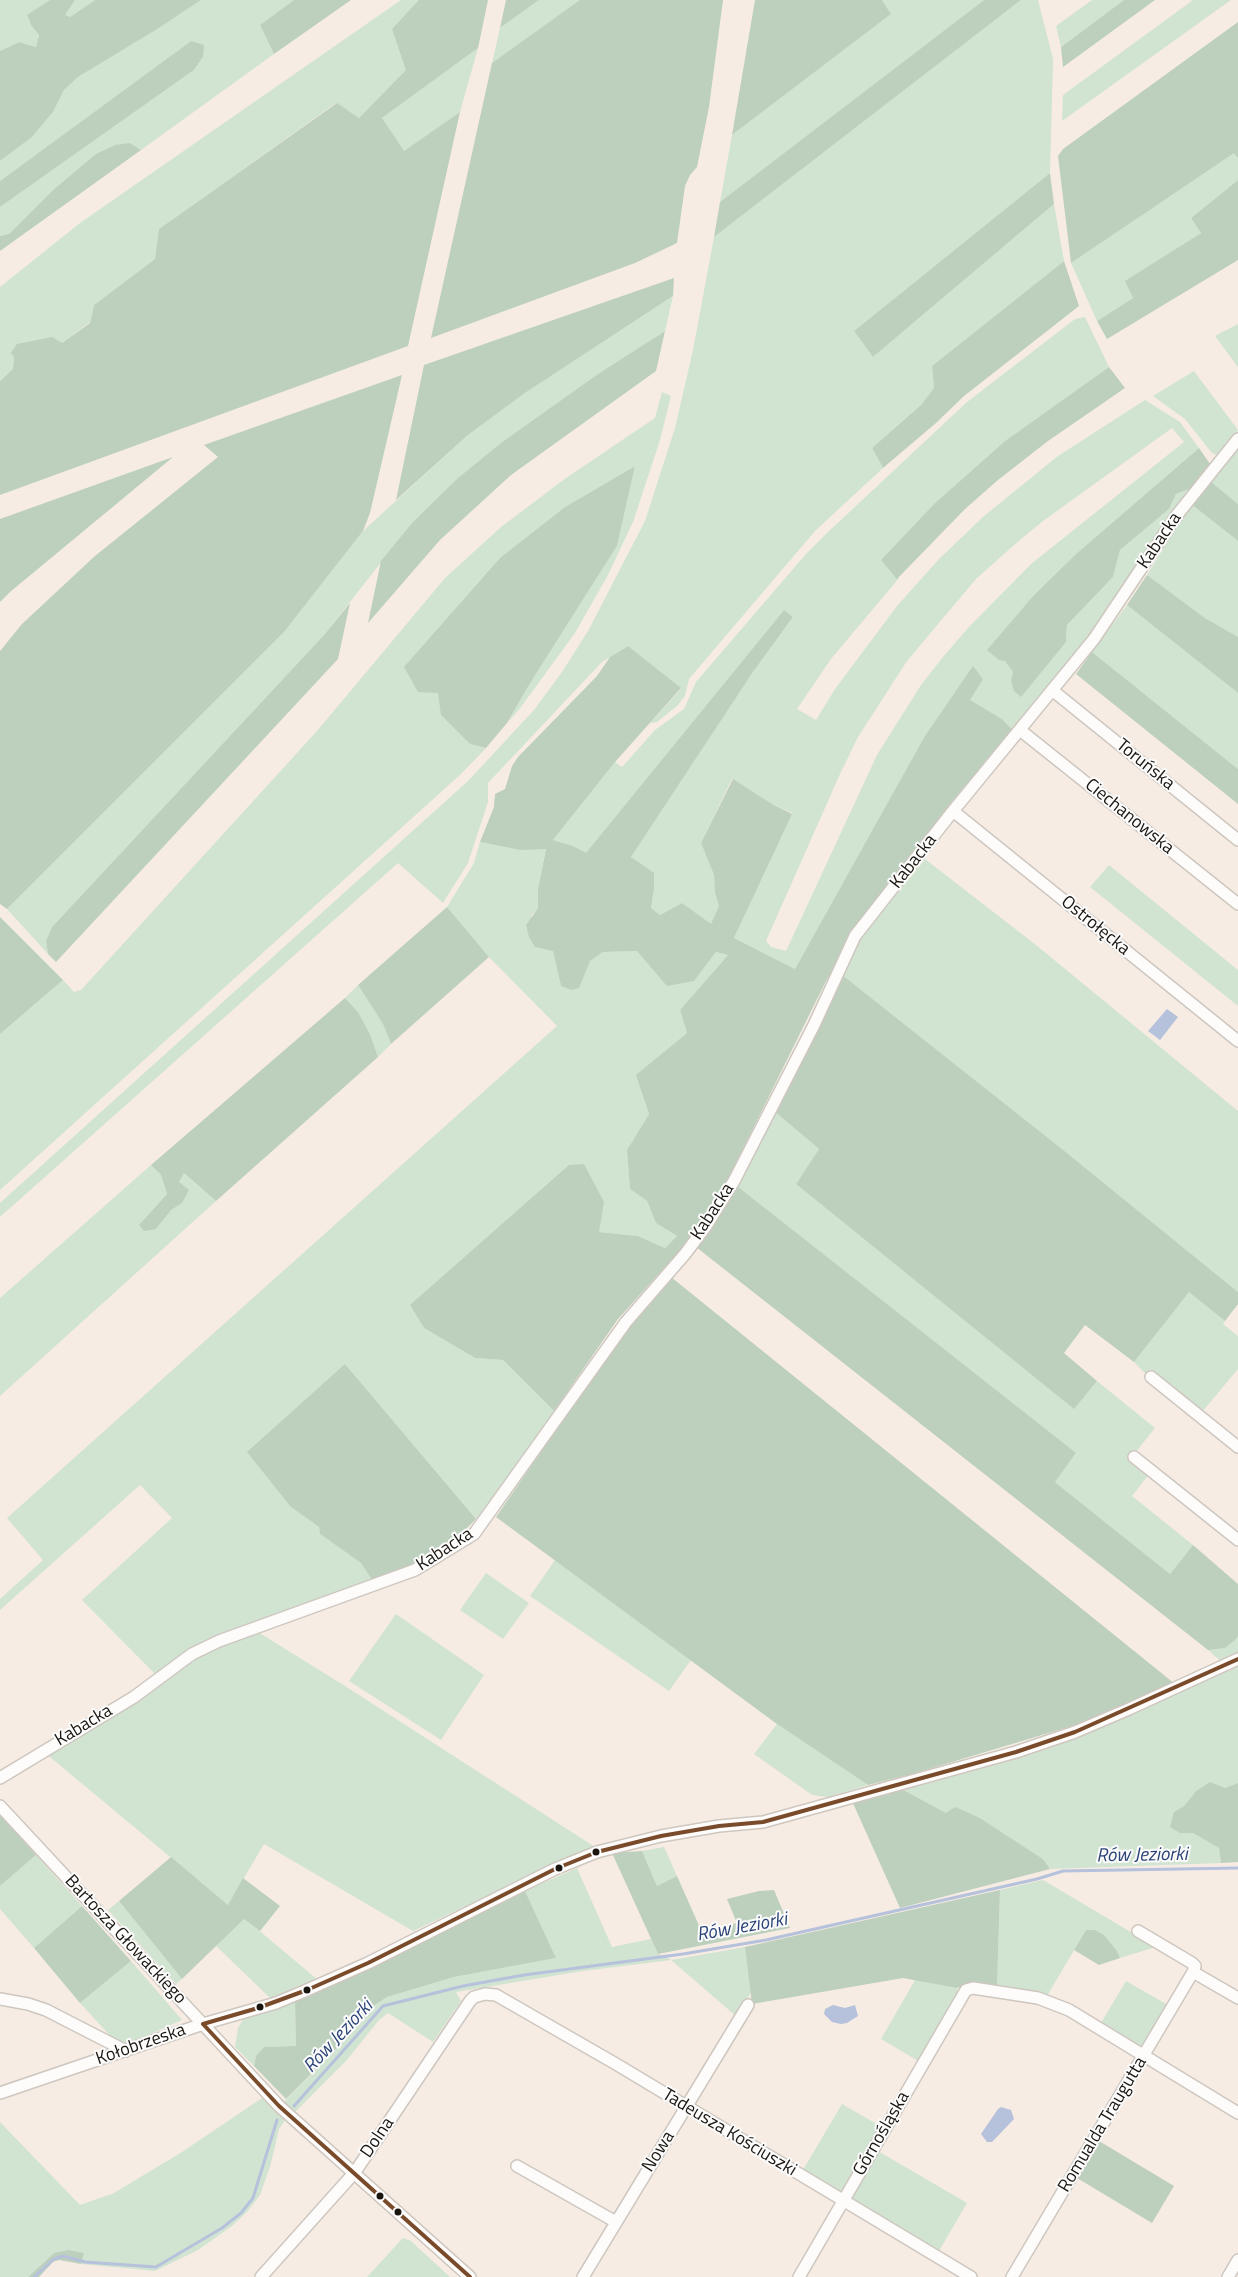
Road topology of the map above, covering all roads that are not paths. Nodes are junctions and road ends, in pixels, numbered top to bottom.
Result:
1 (1238, 439) edge
2 (1052, 690) junction
3 (1020, 730) junction
4 (953, 811) junction
5 (1238, 840) edge
6 (1238, 904) edge
7 (1238, 1041) edge
8 (1151, 1377) dead end
9 (1238, 1447) edge
10 (1134, 1457) dead end
11 (1238, 1540) edge
12 (1238, 1659) edge
13 (0, 1778) edge
14 (0, 1806) edge
15 (1138, 1931) dead end
16 (1193, 1972) junction
17 (485, 1994) joint
18 (1238, 1998) edge
19 (0, 1999) edge
20 (748, 2005) dead end
21 (202, 2024) junction
22 (126, 2051) junction
23 (1144, 2056) junction
24 (0, 2093) edge
25 (686, 2107) junction
26 (1238, 2112) edge
27 (517, 2166) dead end
28 (355, 2172) junction
29 (843, 2201) junction
30 (616, 2222) junction
31 (1238, 2260) edge
32 (261, 2277) edge
33 (470, 2277) edge
34 (583, 2277) edge
35 (799, 2277) edge
36 (971, 2277) edge
37 (1012, 2277) edge
38 (1228, 2277) edge

1 - 2 street, Kabacka
2 - 3 street, Kabacka
2 - 5 street, Toruńska
3 - 4 street, Kabacka
3 - 6 street, Ciechanowska
4 - 7 street, Ostrołęcka
4 - 13 street, Kabacka
8 - 9 street
10 - 11 street
12 - 21 street, Kołobrzeska
14 - 21 street, Bartosza Głowackiego
15 - 16 street
16 - 18 street
16 - 23 street, Romualda Traugutta
17 - 25 street, Tadeusza Kościuszki
17 - 28 street, Dolna
19 - 22 street
20 - 25 street, Nowa
21 - 22 street, Kołobrzeska
21 - 28 street, Bartosza Głowackiego
22 - 24 street, Kołobrzeska
23 - 26 street
23 - 29 street, Górnośląska
23 - 37 street, Romualda Traugutta
25 - 29 street, Tadeusza Kościuszki
25 - 30 street, Nowa
27 - 30 street
28 - 32 street, Dolna
28 - 33 street, Bartosza Głowackiego
29 - 35 street, Górnośląska
29 - 36 street, Tadeusza Kościuszki
30 - 34 street, Nowa
31 - 38 street

